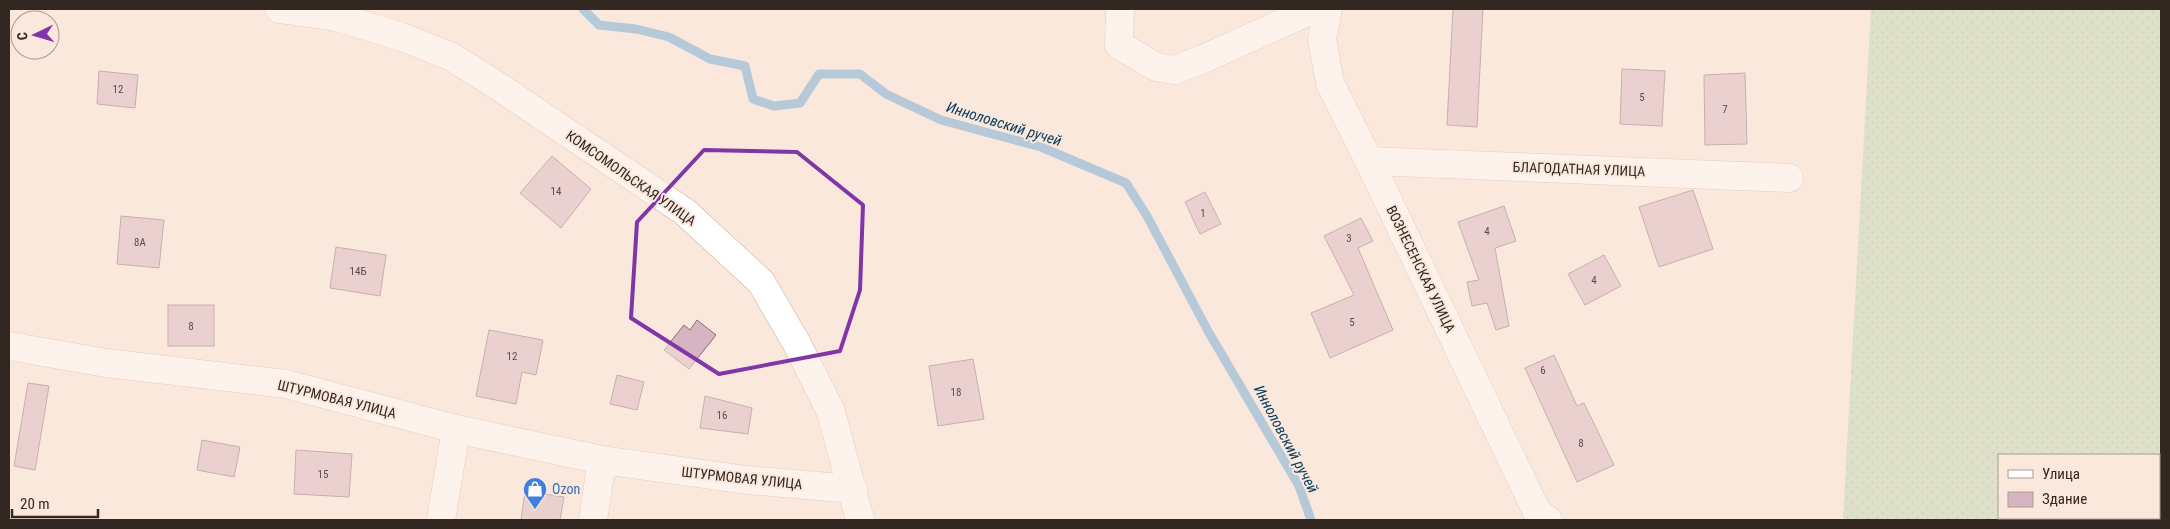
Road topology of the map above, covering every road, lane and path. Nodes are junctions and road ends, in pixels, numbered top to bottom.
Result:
1 (279, 9) edge
2 (1120, 9) edge
3 (1314, 9) edge
4 (1328, 9) edge
5 (1369, 161) junction
6 (1789, 178) dead end
7 (9, 346) edge
8 (456, 429) junction
9 (602, 460) junction
10 (853, 490) junction
11 (441, 520) edge
12 (593, 520) edge
13 (860, 520) edge
14 (1548, 520) edge

1 - 10 street, КОМСОМОЛЬСКАЯ УЛИЦА
2 - 3 street
4 - 5 street, ВОЗНЕСЕНСКАЯ УЛИЦА
5 - 6 street, БЛАГОДАТНАЯ УЛИЦА
5 - 14 street, ВОЗНЕСЕНСКАЯ УЛИЦА
7 - 8 street, ШТУРМОВАЯ УЛИЦА
8 - 9 street, ШТУРМОВАЯ УЛИЦА
8 - 11 street
9 - 10 street, ШТУРМОВАЯ УЛИЦА
9 - 12 street
10 - 13 street, КОМСОМОЛЬСКАЯ УЛИЦА

